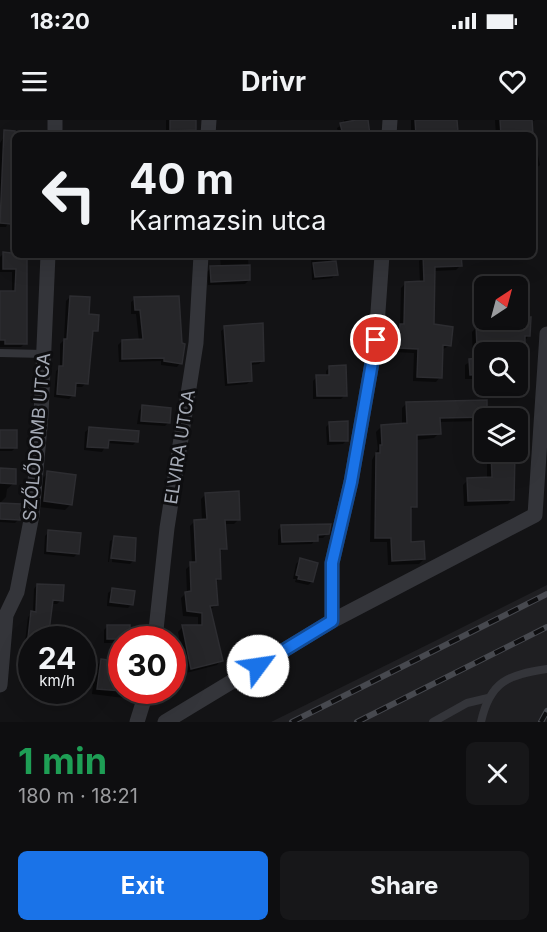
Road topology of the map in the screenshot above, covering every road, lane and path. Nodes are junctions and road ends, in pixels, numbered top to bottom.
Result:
1 (48, 258) edge
2 (201, 258) edge
3 (382, 258) edge
4 (547, 334) edge
5 (0, 353) edge
6 (44, 354) junction
7 (546, 369) edge
8 (3, 616) edge
9 (332, 621) junction
10 (156, 626) edge
11 (547, 669) edge
12 (0, 685) edge
13 (488, 698) junction
14 (143, 704) edge
15 (137, 722) edge
16 (165, 722) edge
17 (433, 722) edge
18 (481, 722) edge

1 - 6 street, SZŐLŐDOMB UTCA
2 - 10 street, ELVIRA UTCA
3 - 9 street
4 - 7 street
5 - 6 lane
6 - 8 street, SZŐLŐDOMB UTCA
7 - 9 street
8 - 12 street, SZŐLŐDOMB UTCA
9 - 16 street
11 - 13 lane
13 - 17 lane
13 - 18 lane
14 - 15 street

